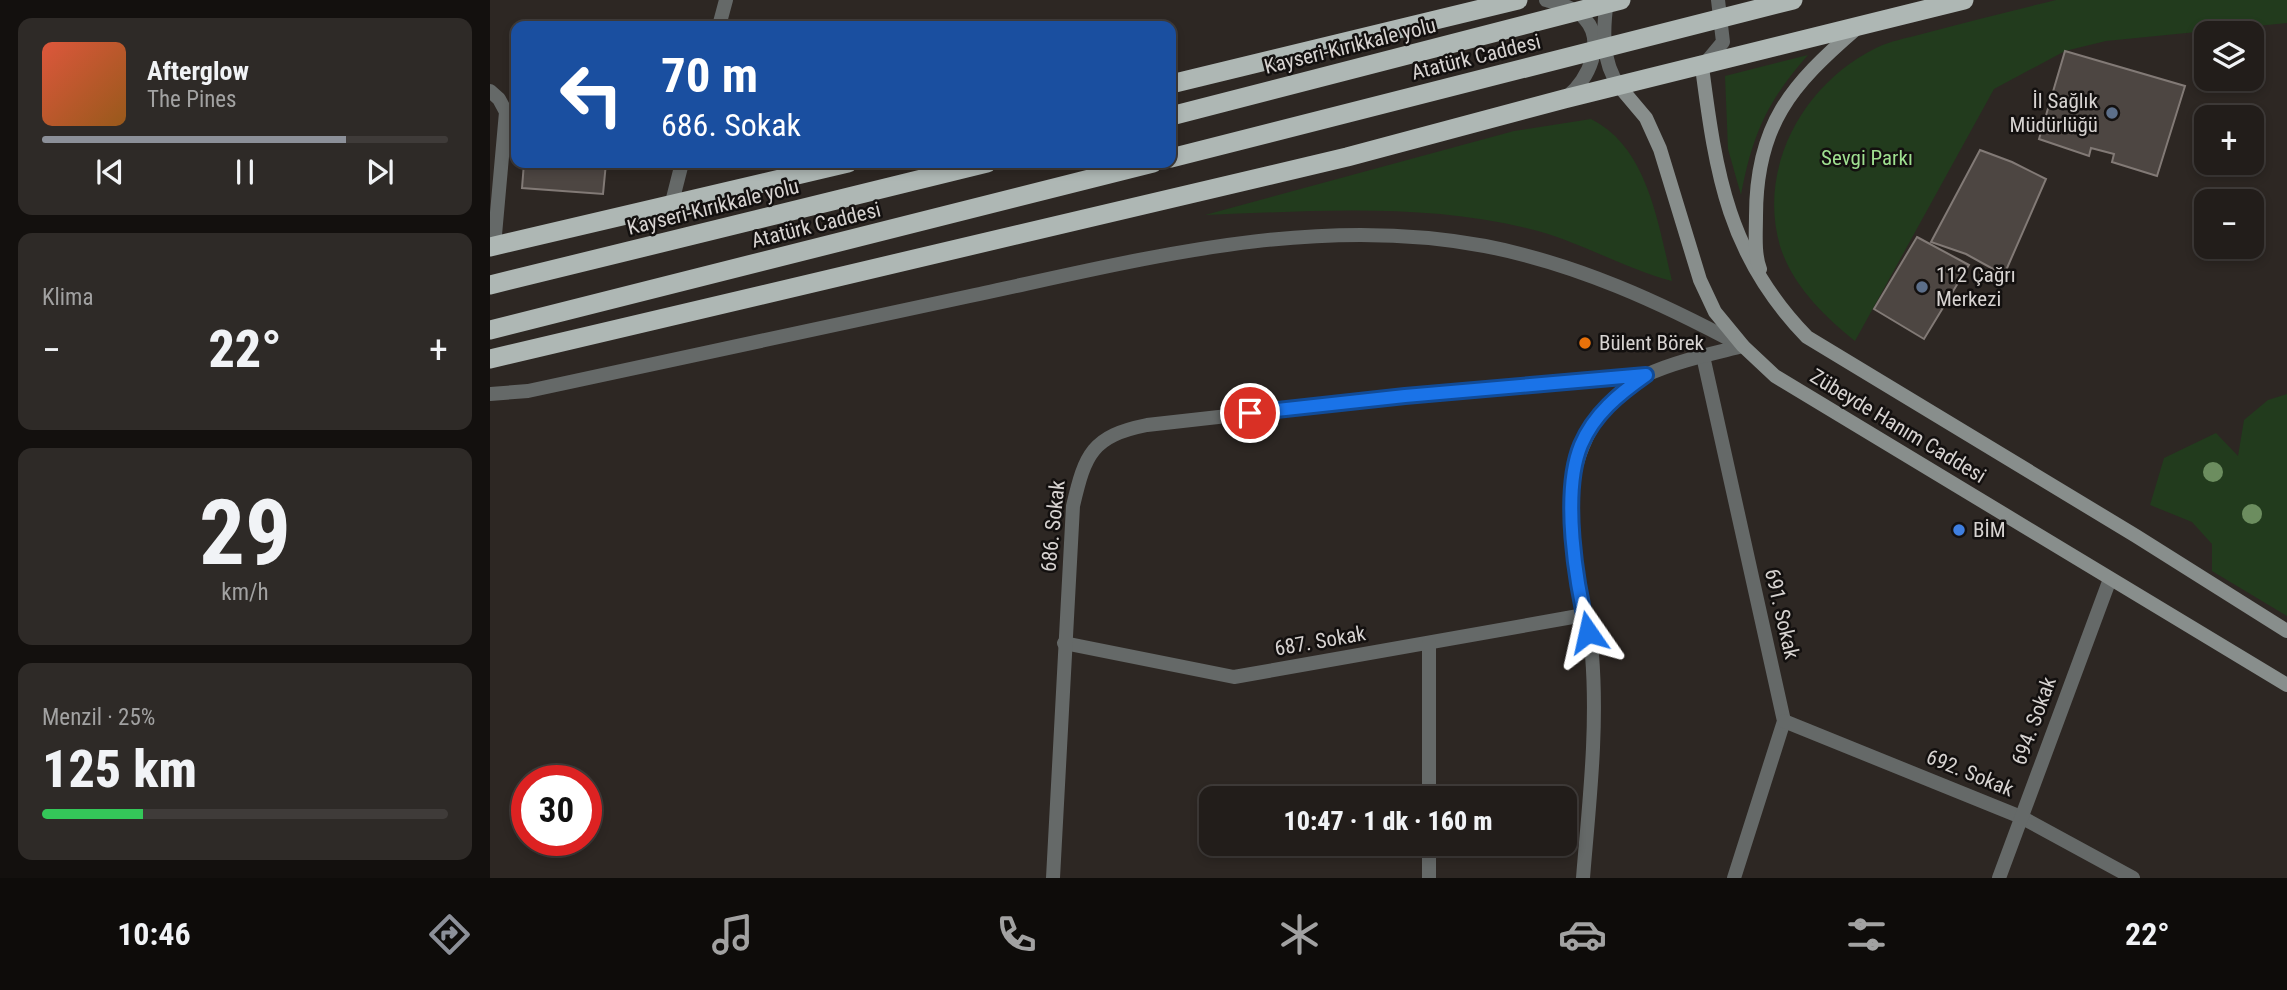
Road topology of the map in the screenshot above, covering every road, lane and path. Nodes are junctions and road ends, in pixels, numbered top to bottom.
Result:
1 (726, 0) edge
2 (1518, 0) edge
3 (1546, 0) edge
4 (1607, 0) edge
5 (1621, 0) edge
6 (1718, 0) edge
7 (1793, 0) edge
8 (1964, 0) edge
9 (720, 21) edge
10 (1856, 29) junction
11 (1702, 67) junction
12 (1176, 83) edge
13 (1619, 86) junction
14 (490, 91) edge
15 (1564, 99) junction
16 (1176, 115) edge
17 (1176, 157) edge
18 (681, 168) edge
19 (827, 168) edge
20 (967, 168) edge
21 (1133, 168) edge
22 (671, 206) junction
23 (492, 246) edge
24 (490, 285) edge
25 (1767, 287) junction
26 (490, 330) edge
27 (1743, 346) junction
28 (1703, 356) junction
29 (490, 359) edge
30 (1646, 375) junction
31 (490, 394) edge
32 (2110, 579) junction
33 (1584, 615) junction
34 (2287, 631) edge
35 (1064, 643) junction
36 (1429, 643) junction
37 (2287, 685) edge
38 (1784, 721) junction
39 (1429, 786) edge
40 (2021, 817) junction
41 (1429, 856) edge
42 (1053, 878) edge
43 (1429, 878) edge
44 (1583, 878) edge
45 (1734, 878) edge
46 (1999, 878) edge
47 (2133, 878) edge

1 - 9 street
2 - 12 highway
3 - 15 street
4 - 13 street
5 - 16 highway, Kayseri-Kırıkkale yolu, bridge
6 - 11 street
7 - 17 highway, Atatürk Caddesi, bridge
8 - 10 highway
10 - 11 highway
10 - 25 main road
11 - 13 highway
11 - 25 main road, Zübeyde Hanım Caddesi
13 - 15 highway
13 - 27 main road, Zübeyde Hanım Caddesi
14 - 23 street
15 - 29 highway
18 - 22 street
19 - 22 highway
20 - 24 highway, Kayseri-Kırıkkale yolu
21 - 26 highway, Atatürk Caddesi
22 - 23 highway
25 - 34 main road, Zübeyde Hanım Caddesi
27 - 28 street
27 - 31 street
27 - 32 main road, Zübeyde Hanım Caddesi
28 - 30 street
28 - 38 street, 691. Sokak
30 - 33 street
30 - 35 street, 686. Sokak
32 - 37 main road, Zübeyde Hanım Caddesi
32 - 40 street, 694. Sokak
33 - 36 street, 687. Sokak
33 - 44 street
35 - 36 street, 687. Sokak
35 - 42 street, 686. Sokak
36 - 39 street
38 - 40 street, 692. Sokak
38 - 45 street
40 - 46 street, 694. Sokak
40 - 47 street, 692. Sokak
41 - 43 street

